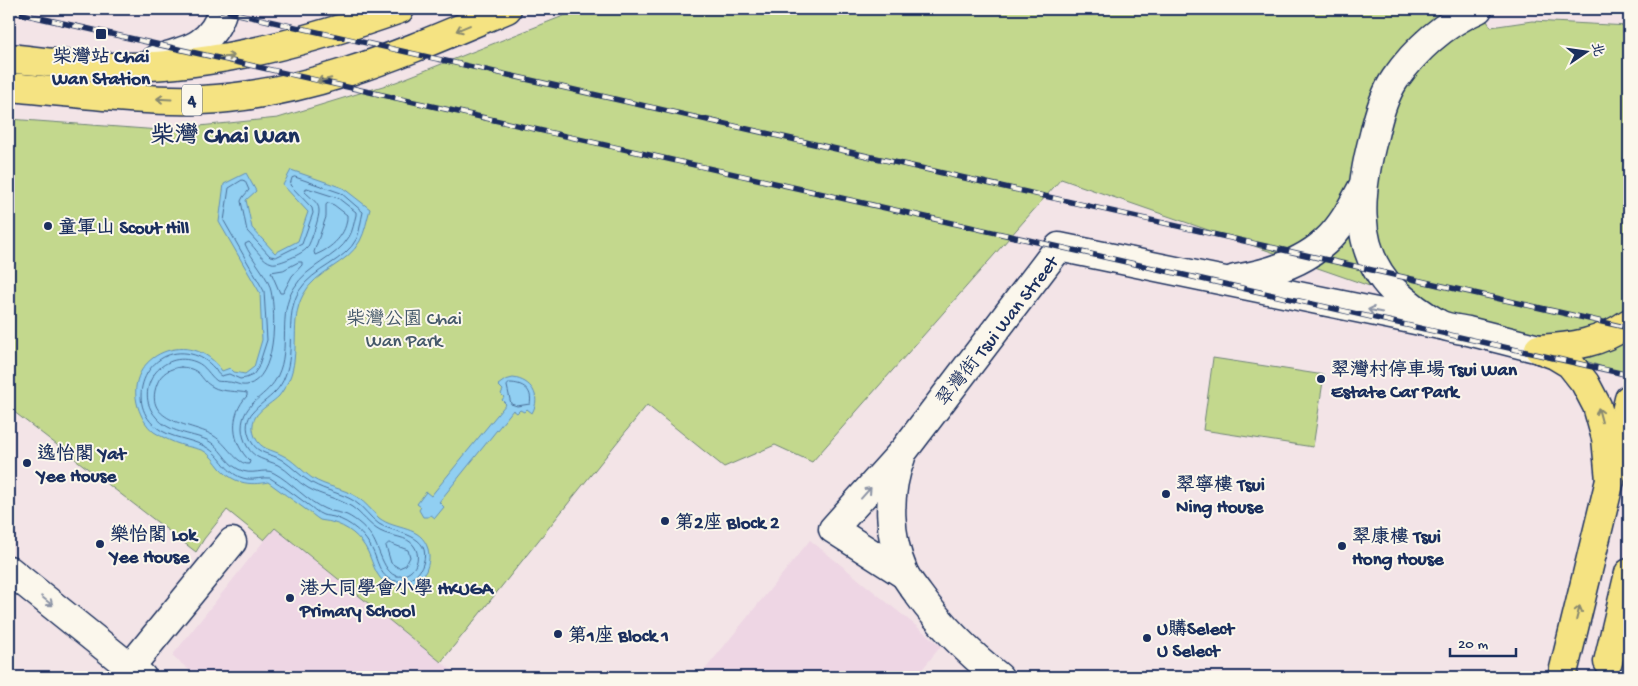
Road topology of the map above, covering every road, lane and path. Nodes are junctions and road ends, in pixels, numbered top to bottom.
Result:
1 (222, 9) edge
2 (400, 9) edge
3 (508, 9) edge
4 (1478, 9) edge
5 (9, 58) edge
6 (126, 67) junction
7 (9, 87) edge
8 (1363, 186) junction
9 (1224, 281) junction
10 (1629, 323) edge
11 (1440, 324) junction
12 (1538, 348) junction
13 (1629, 399) edge
14 (905, 448) junction
15 (1610, 480) junction
16 (892, 527) junction
17 (232, 542) dead end
18 (858, 544) junction
19 (9, 570) edge
20 (1629, 573) edge
21 (905, 575) junction
22 (1629, 625) edge
23 (1606, 670) edge
24 (131, 674) edge
25 (999, 677) edge
26 (1562, 677) edge

1 - 6 street
6 -> 2 main road, 4
3 -> 7 main road, 4
4 - 8 street
5 - 6 main road, 4
8 - 9 street, 翠灣街 Tsui Wan Street
8 - 11 street
11 -> 9 street
9 - 14 street, 翠灣街 Tsui Wan Street
10 - 12 main road
11 - 12 street
15 -> 12 main road
13 - 15 main road
14 - 16 street, 翠灣街 Tsui Wan Street
18 -> 14 street, 翠灣街 Tsui Wan Street
26 -> 15 main road
16 - 18 street, 翠灣街 Tsui Wan Street
16 - 21 street, 翠灣街 Tsui Wan Street
17 - 24 street
18 - 21 street, 翠灣街 Tsui Wan Street
19 -> 24 street
20 - 23 main road
21 - 25 street, 翠灣街 Tsui Wan Street
22 - 23 main road

